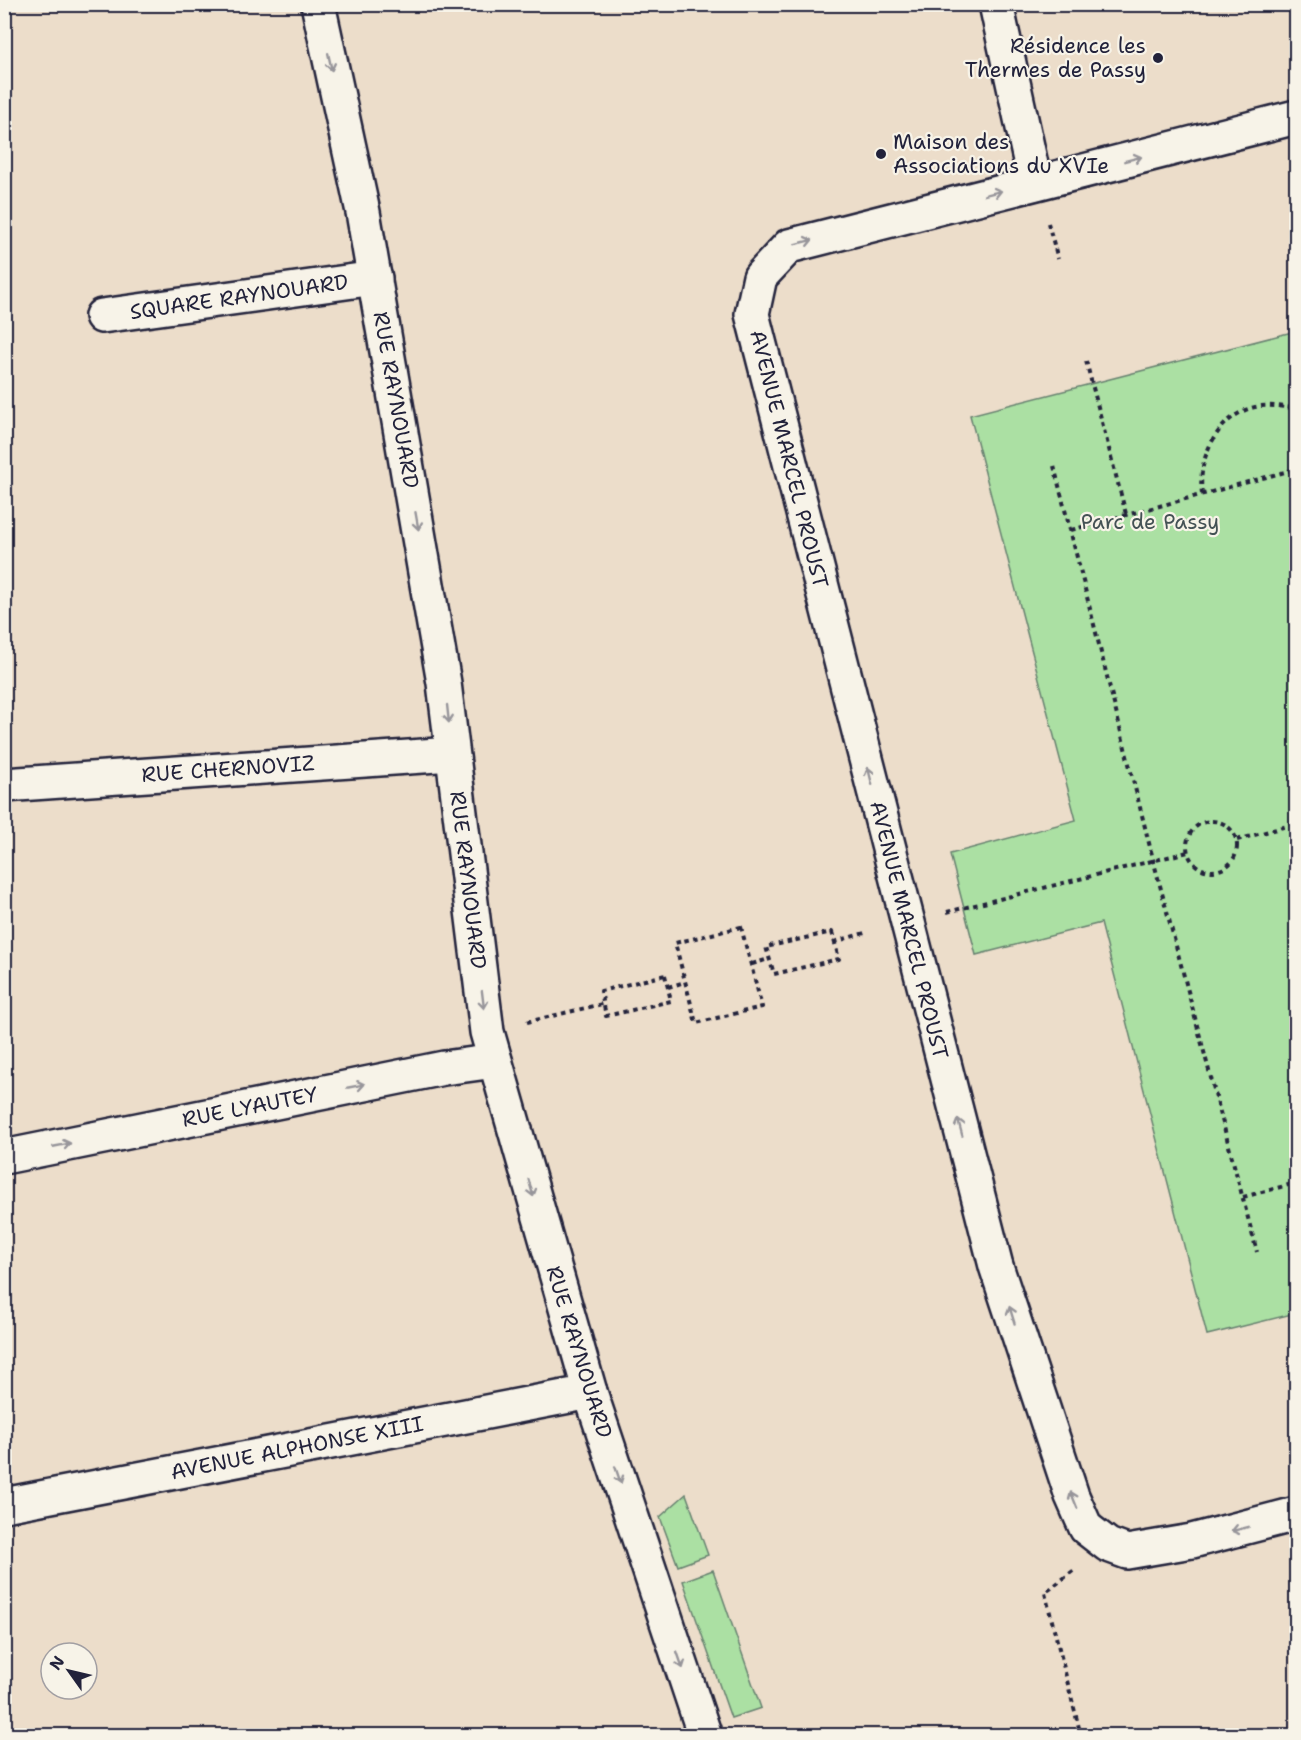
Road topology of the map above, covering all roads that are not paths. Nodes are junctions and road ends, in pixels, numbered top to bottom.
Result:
1 (318, 4) edge
2 (996, 4) edge
3 (1296, 117) edge
4 (1035, 183) junction
5 (375, 278) junction
6 (102, 316) dead end
7 (452, 754) junction
8 (4, 786) edge
9 (491, 1047) junction
10 (4, 1156) edge
11 (590, 1392) junction
12 (4, 1505) edge
13 (1296, 1514) edge
14 (705, 1736) edge

1 -> 5 street, RUE RAYNOUARD
2 - 4 street
4 -> 3 street
13 -> 4 street, AVENUE MARCEL PROUST
5 - 6 street, SQUARE RAYNOUARD
5 -> 7 street, RUE RAYNOUARD
7 - 8 street, RUE CHERNOVIZ
7 -> 9 street, RUE RAYNOUARD
10 -> 9 street, RUE LYAUTEY
9 -> 11 street, RUE RAYNOUARD
11 - 12 street, AVENUE ALPHONSE XIII
11 -> 14 street, RUE RAYNOUARD

